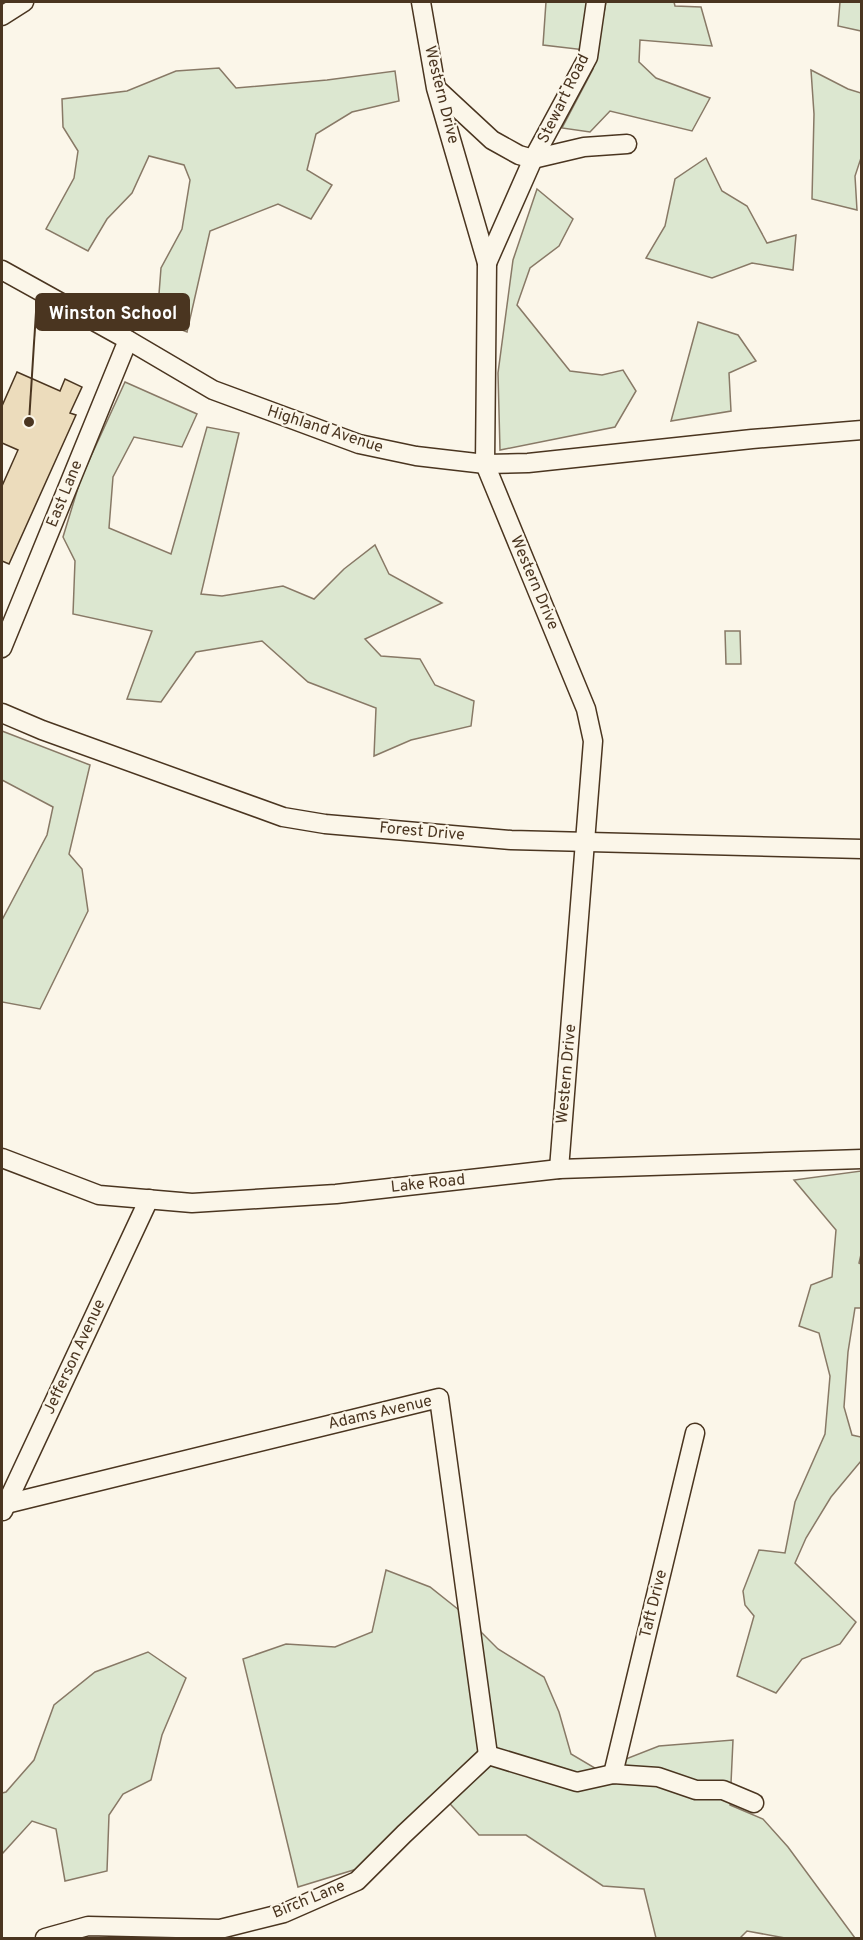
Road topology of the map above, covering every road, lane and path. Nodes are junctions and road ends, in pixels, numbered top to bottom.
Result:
1 (24, 2) edge
2 (421, 2) edge
3 (596, 2) edge
4 (2, 16) edge
5 (436, 88) junction
6 (627, 144) dead end
7 (533, 159) junction
8 (488, 263) junction
9 (2, 270) edge
10 (128, 340) junction
11 (861, 430) edge
12 (485, 464) junction
13 (2, 648) edge
14 (2, 713) edge
15 (586, 843) junction
16 (861, 849) edge
17 (2, 1158) edge
18 (861, 1159) edge
19 (559, 1169) junction
20 (149, 1199) junction
21 (695, 1433) dead end
22 (4, 1510) edge
23 (488, 1755) junction
24 (614, 1774) junction
25 (754, 1803) dead end
26 (45, 1938) edge

1 - 4 street
2 - 5 street, Western Drive
3 - 7 street, Stewart Road
5 - 7 street, Stewart Road
5 - 8 street, Western Drive
6 - 7 street
7 - 8 street, Stewart Road
8 - 12 street, Western Drive
9 - 10 street, Highland Avenue
10 - 12 street, Highland Avenue
10 - 13 street, East Lane
11 - 12 street, Highland Avenue
12 - 15 street, Western Drive
14 - 15 street, Forest Drive
15 - 16 street, Forest Drive
15 - 19 street, Western Drive
17 - 20 street, Lake Road
18 - 19 street, Lake Road
19 - 20 street, Lake Road
20 - 22 street, Jefferson Avenue
21 - 24 street, Taft Drive
22 - 23 street, Adams Avenue
23 - 24 street
23 - 26 street, Birch Lane
24 - 25 street

